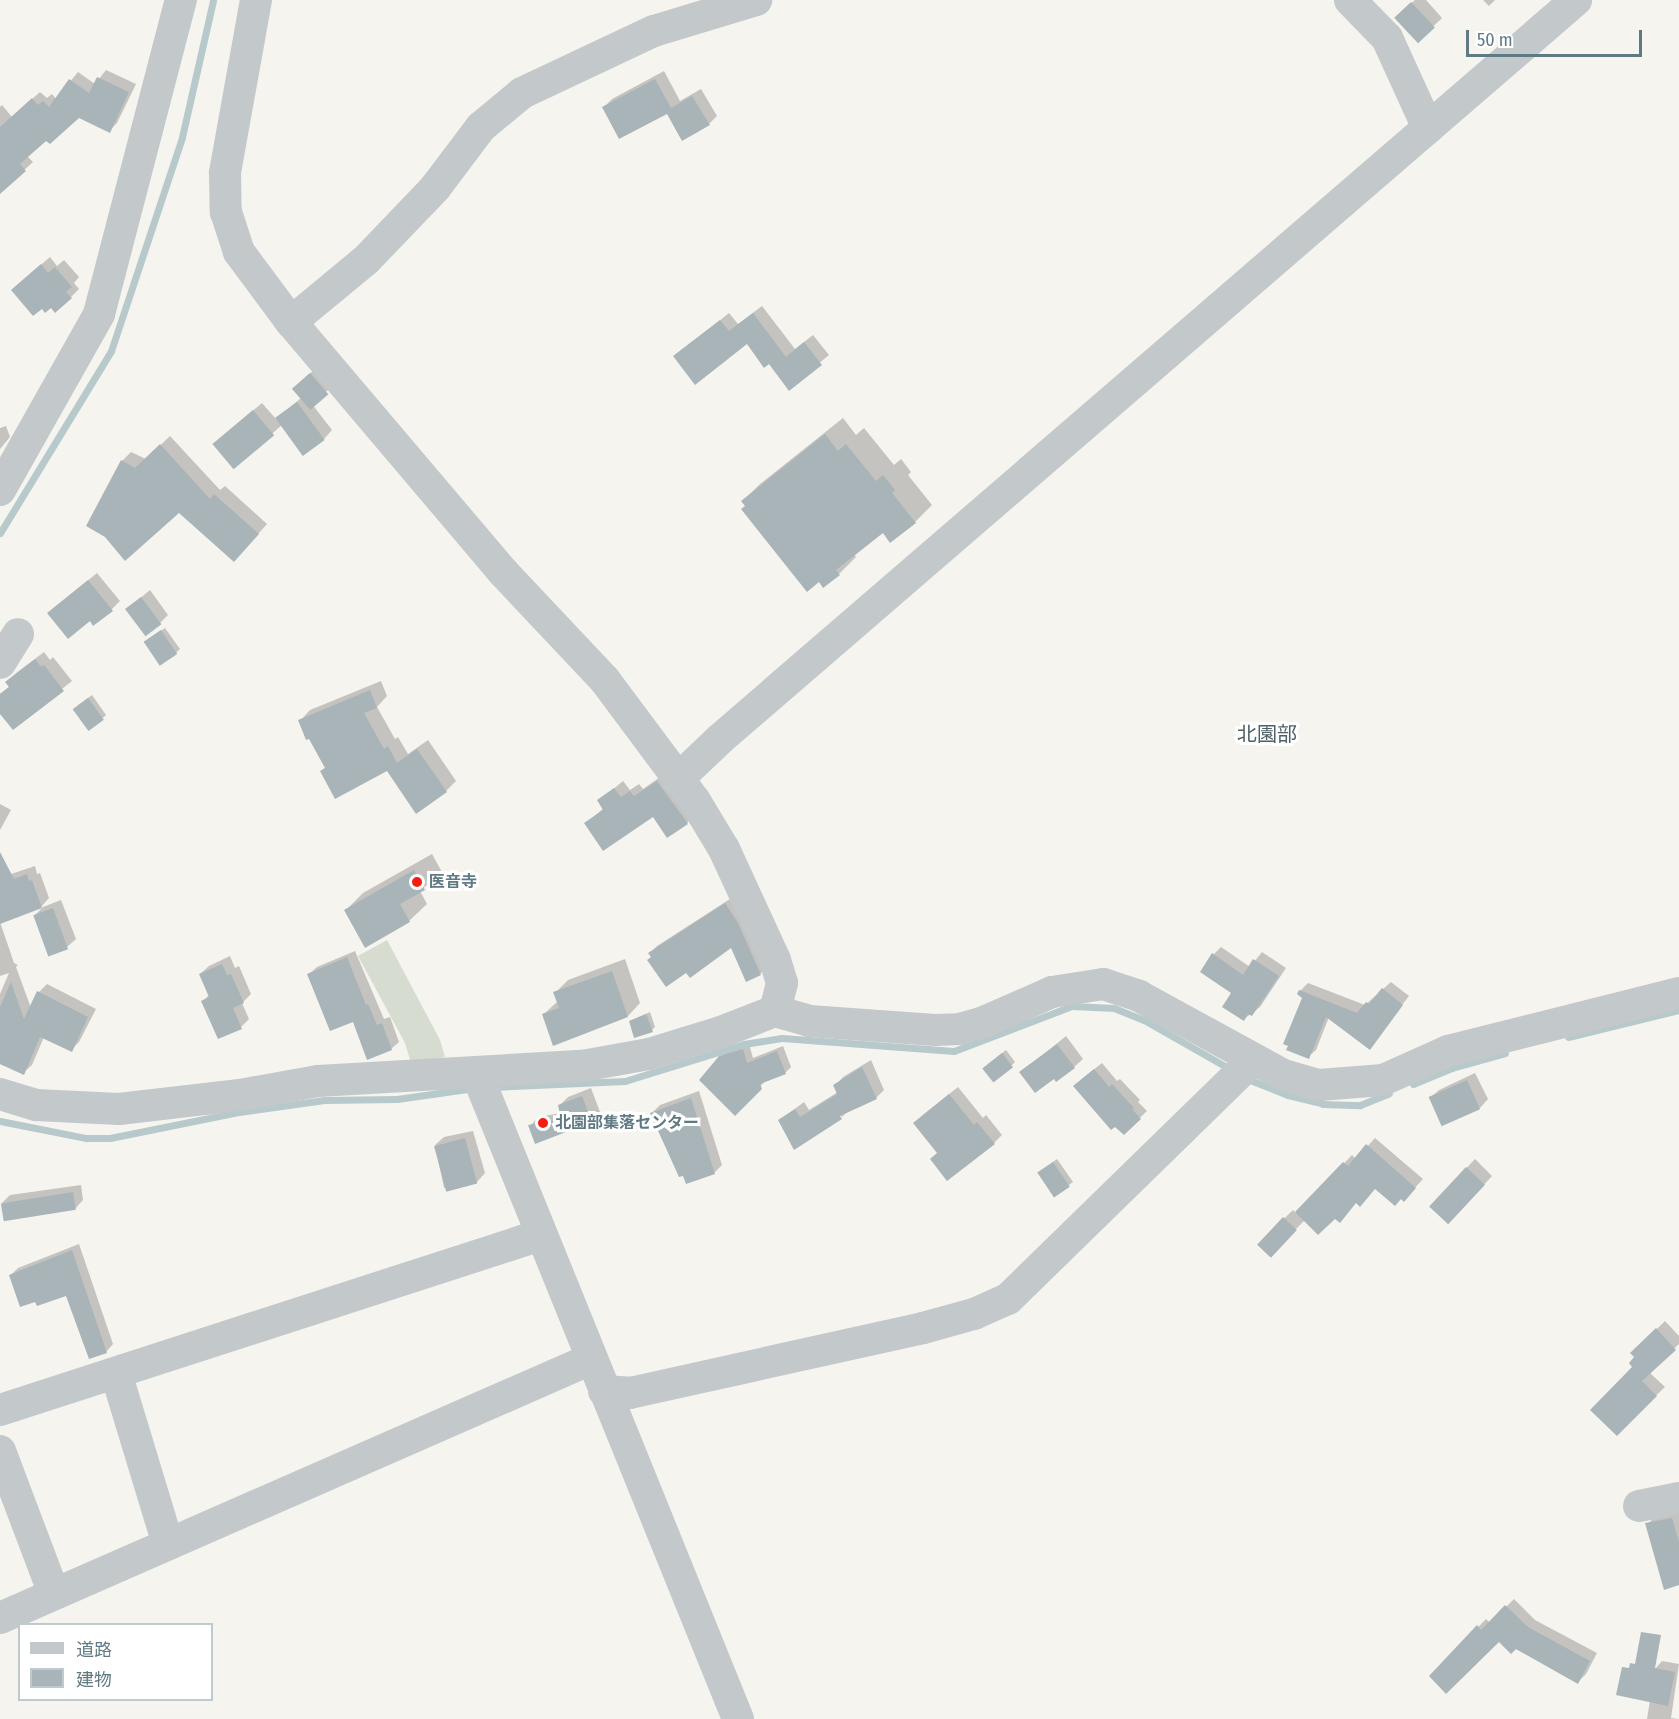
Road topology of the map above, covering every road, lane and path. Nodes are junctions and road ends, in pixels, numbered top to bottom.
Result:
1 (181, 0) edge
2 (256, 0) edge
3 (756, 0) edge
4 (1350, 0) edge
5 (1576, 0) edge
6 (1428, 128) junction
7 (291, 322) junction
8 (0, 490) edge
9 (18, 634) dead end
10 (0, 663) edge
11 (677, 780) junction
12 (1679, 993) edge
13 (775, 1011) junction
14 (1253, 1060) junction
15 (476, 1072) junction
16 (0, 1094) edge
17 (541, 1235) junction
18 (591, 1359) junction
19 (116, 1373) junction
20 (604, 1390) junction
21 (0, 1410) edge
22 (0, 1451) edge
23 (1679, 1498) edge
24 (1639, 1506) dead end
25 (168, 1544) junction
26 (54, 1594) junction
27 (0, 1618) edge
28 (738, 1719) edge

1 - 8 street
2 - 7 street
3 - 7 street
4 - 6 street
5 - 6 street
6 - 11 street
7 - 11 street
9 - 10 street
11 - 13 street
12 - 14 street
13 - 14 street
13 - 15 street
14 - 20 street
15 - 16 street
15 - 17 street
17 - 18 street
17 - 19 street
18 - 20 street
18 - 25 street
19 - 21 street
19 - 25 street
20 - 28 street
22 - 26 street
23 - 24 street
25 - 26 street
26 - 27 street

